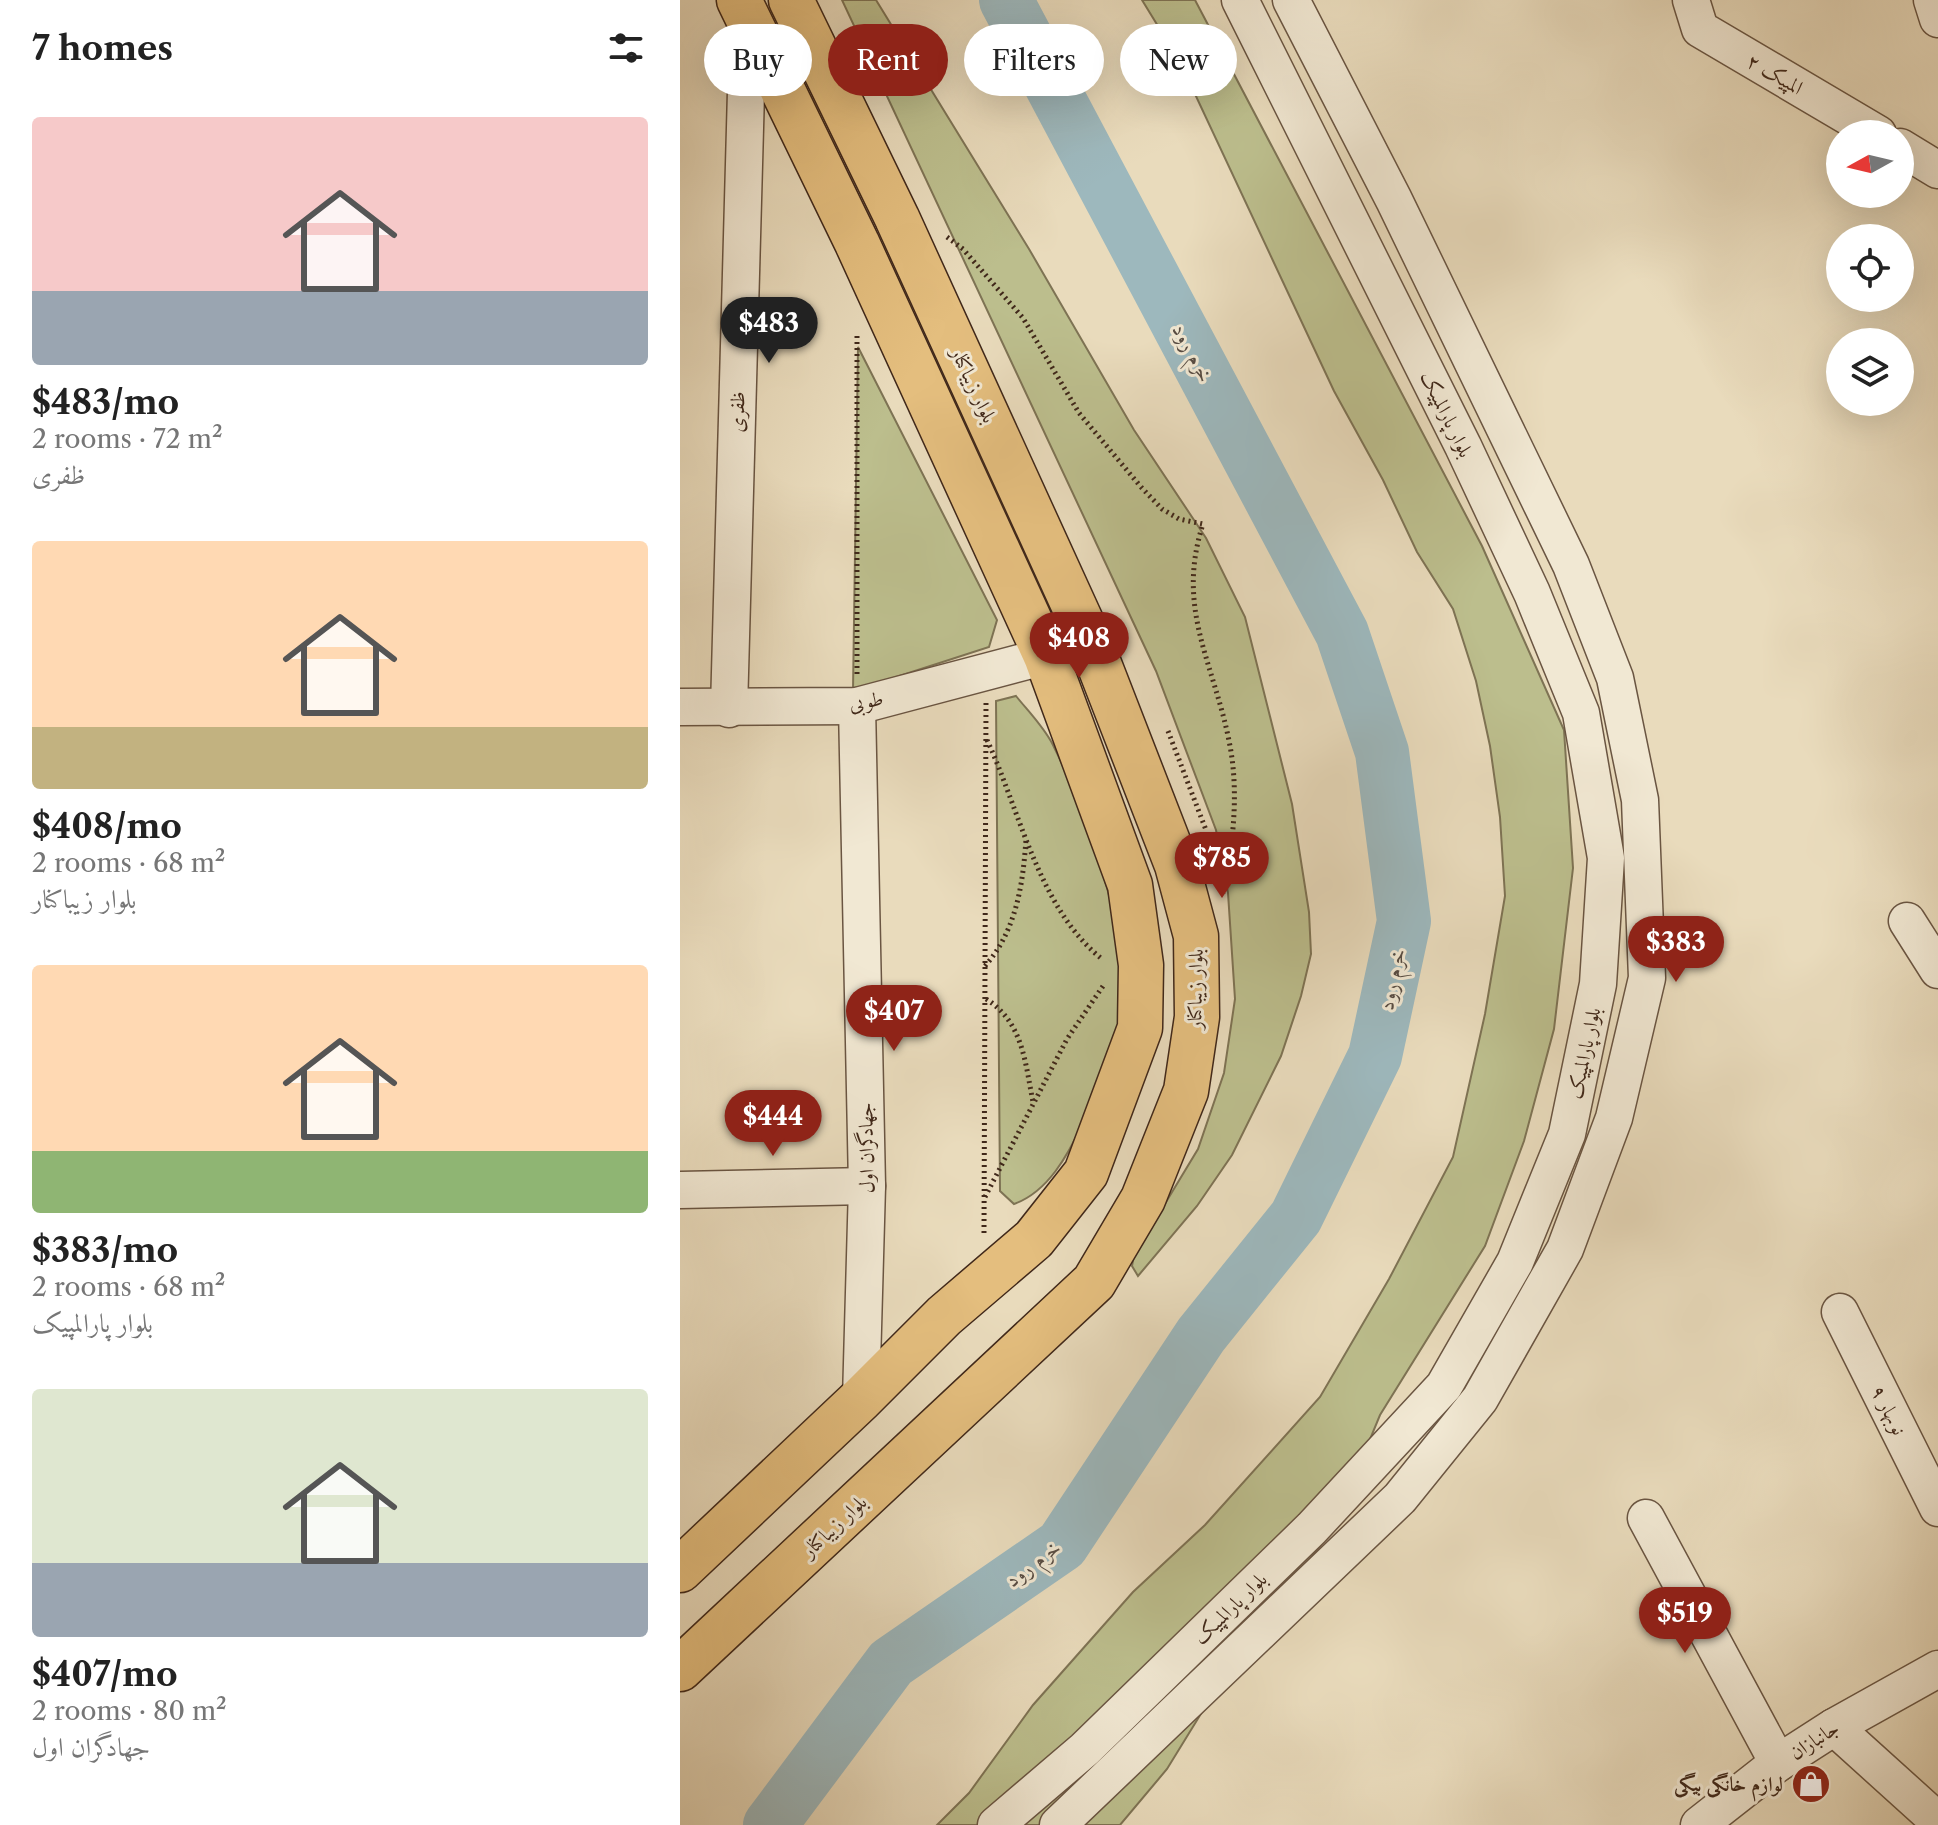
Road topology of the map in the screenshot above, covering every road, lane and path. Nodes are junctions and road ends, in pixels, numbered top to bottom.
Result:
1 (791, 0) edge
2 (1240, 0) edge
3 (1291, 0) edge
4 (1691, 0) edge
5 (1932, 0) edge
6 (744, 10) edge
7 (1938, 19) edge
8 (1854, 120) edge
9 (1914, 155) edge
10 (1938, 170) edge
11 (940, 232) dead end
12 (857, 322) dead end
13 (1090, 641) junction
14 (1046, 656) junction
15 (986, 672) junction
16 (857, 706) junction
17 (680, 707) edge
18 (729, 709) junction
19 (986, 737) junction
20 (1026, 838) junction
21 (1223, 894) dead end
22 (1907, 921) dead end
23 (985, 966) junction
24 (1128, 967) junction
25 (1938, 970) edge
26 (985, 998) junction
27 (1033, 1104) junction
28 (867, 1186) junction
29 (680, 1190) edge
30 (984, 1197) junction
31 (984, 1282) junction
32 (1840, 1312) dead end
33 (861, 1399) junction
34 (1938, 1508) edge
35 (1646, 1518) dead end
36 (680, 1570) edge
37 (680, 1669) edge
38 (1938, 1669) edge
39 (1834, 1727) junction
40 (1778, 1763) junction
41 (1938, 1821) edge
42 (996, 1825) edge
43 (1058, 1825) edge
44 (1699, 1825) edge

1 - 13 main road, بلوار زیباکنار
2 - 42 street, بلوار پارالمپیک
3 - 43 street, بلوار پارالمپیک
4 - 8 street, المپیک ۲
5 - 7 street
6 - 14 main road
6 - 18 street, ظفری
9 - 10 street
11 - 21 path
12 - 16 path
13 - 14 main road
13 - 37 main road, بلوار زیباکنار
14 - 15 street, طوبی
14 - 24 main road
15 - 16 street, طوبی
15 - 19 path
16 - 18 street, طوبی
16 - 28 street, جهادگران اول
17 - 18 street, طوبی
19 - 20 path
19 - 23 path
20 - 23 path
20 - 24 path
22 - 25 street
23 - 26 path
24 - 27 path
24 - 31 main road
26 - 27 path
26 - 30 path
27 - 30 path
28 - 29 street
28 - 33 street, جهادگران اول
30 - 31 path
31 - 33 main road
32 - 34 street, نوبهار ۹
33 - 36 main road
35 - 40 street
38 - 39 street, جانبازان
39 - 40 street, جانبازان
39 - 41 street
40 - 44 street, جانبازان

